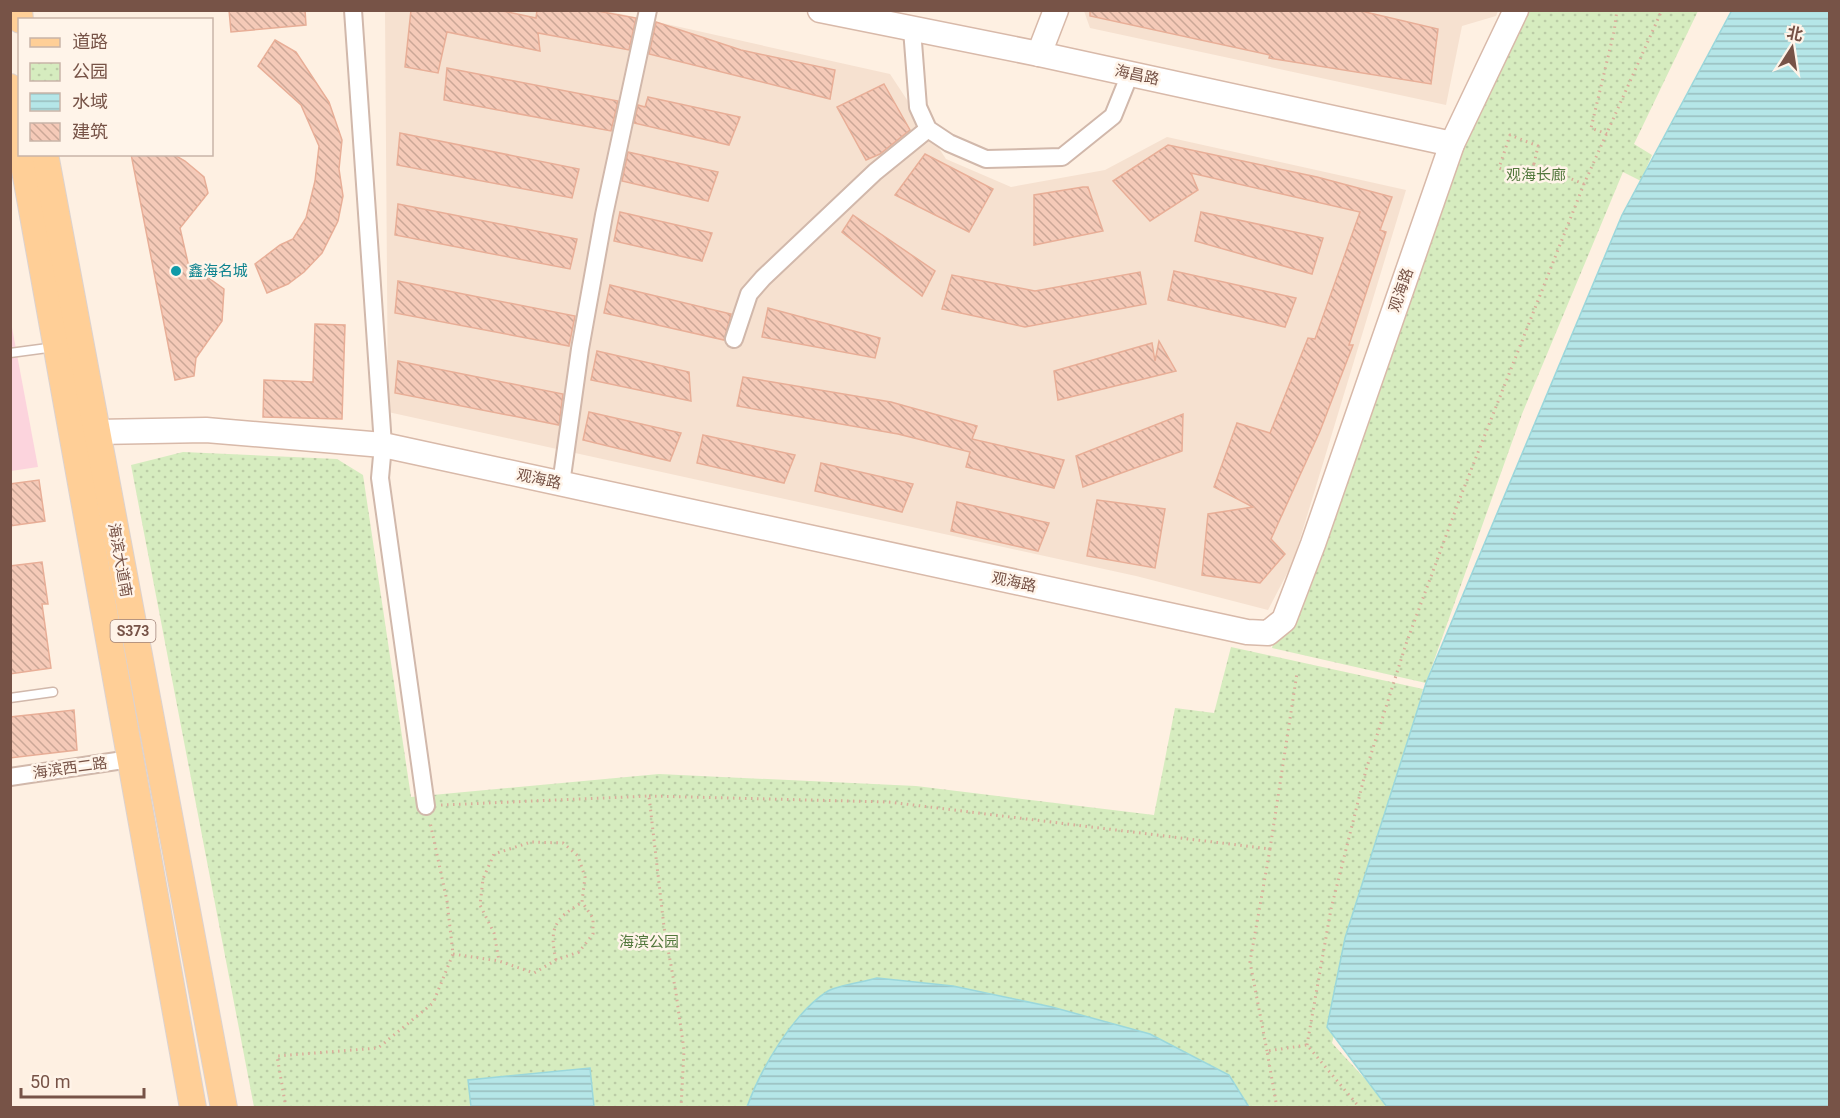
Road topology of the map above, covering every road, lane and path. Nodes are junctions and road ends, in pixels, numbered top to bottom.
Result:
1 (353, 10) edge
2 (648, 10) edge
3 (820, 10) edge
4 (1056, 10) edge
5 (1516, 10) edge
6 (1617, 10) edge
7 (1662, 10) edge
8 (912, 29) junction
9 (1039, 54) junction
10 (1130, 74) junction
11 (10, 87) edge
12 (18, 128) edge
13 (928, 129) junction
14 (1607, 134) junction
15 (1452, 144) junction
16 (22, 156) edge
17 (45, 156) edge
18 (1534, 164) junction
19 (1584, 184) junction
20 (734, 339) dead end
21 (56, 346) junction
22 (10, 353) edge
23 (97, 432) junction
24 (383, 445) junction
25 (561, 484) junction
26 (1297, 673) dead end
27 (53, 692) dead end
28 (10, 698) edge
29 (130, 759) junction
30 (10, 777) edge
31 (649, 796) junction
32 (426, 806) junction
33 (1270, 849) junction
34 (582, 902) junction
35 (453, 954) junction
36 (556, 960) junction
37 (499, 961) junction
38 (1307, 1045) junction
39 (1267, 1051) junction
40 (193, 1107) edge
41 (224, 1107) edge
42 (286, 1107) edge
43 (681, 1107) edge
44 (1277, 1107) edge
45 (1360, 1107) edge

1 - 24 street
2 - 25 street
3 - 8 street, 海昌路
4 - 9 street
5 - 15 street, 观海路
6 - 14 path
7 - 14 path
8 - 9 street, 海昌路
8 - 13 street
9 - 10 street, 海昌路
10 - 13 street
10 - 15 street, 海昌路
11 - 12 main road
13 - 20 street
14 - 19 path
15 - 25 street, 观海路
16 - 21 main road, 海滨大道南 / S373
17 - 23 main road, 海滨大道南 / S373
18 - 18 path
18 - 19 path
19 - 38 path
21 - 22 lane
21 - 29 main road, 海滨大道南 / S373
23 - 24 street, 观海路
23 - 41 main road, 海滨大道南 / S373
24 - 25 street, 观海路
24 - 32 street
26 - 33 path
27 - 28 lane
29 - 30 street, 海滨西二路
29 - 40 main road, 海滨大道南 / S373
31 - 32 path
31 - 33 path
31 - 43 path
32 - 35 path
33 - 39 path
34 - 36 path
34 - 36 path
34 - 37 path
35 - 37 path
35 - 42 path
36 - 37 path
38 - 39 path
38 - 45 path
39 - 44 path

